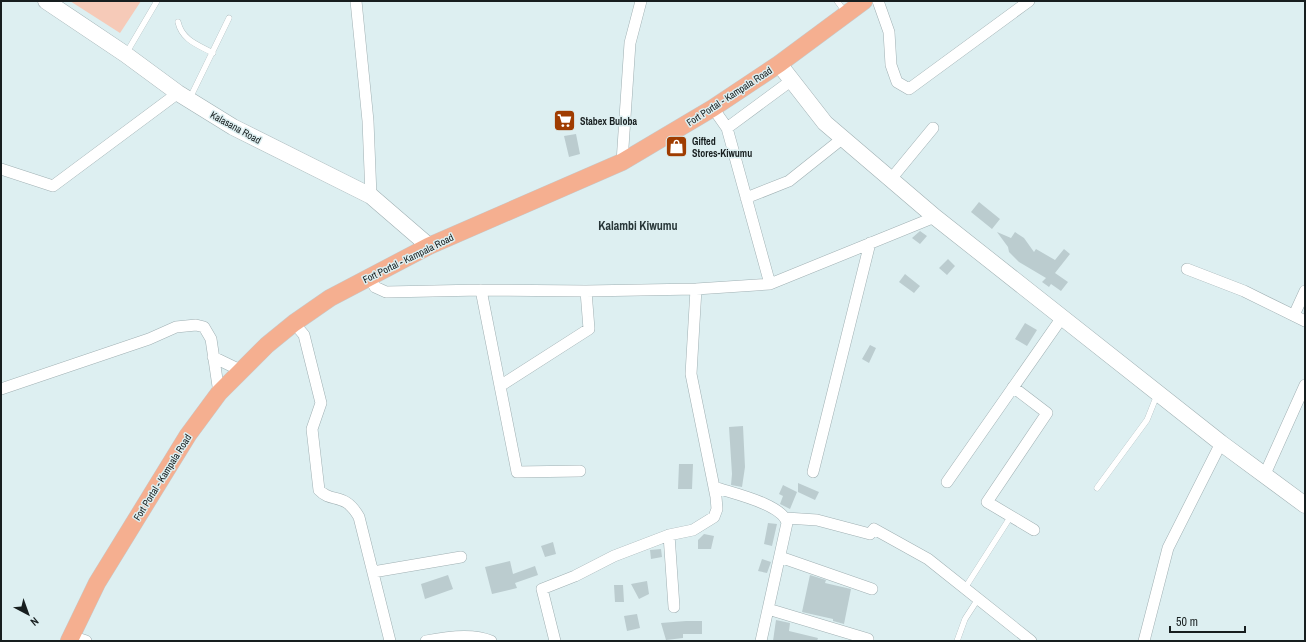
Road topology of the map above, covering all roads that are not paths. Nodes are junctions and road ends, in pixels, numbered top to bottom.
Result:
1 (46, 1) edge
2 (157, 1) edge
3 (356, 1) edge
4 (641, 1) edge
5 (864, 1) edge
6 (878, 1) edge
7 (1029, 1) edge
8 (842, 8) edge
9 (229, 18) dead end
10 (178, 22) dead end
11 (213, 53) junction
12 (125, 54) junction
13 (779, 64) junction
14 (792, 80) junction
15 (184, 96) junction
16 (713, 108) junction
17 (727, 128) junction
18 (933, 128) dead end
19 (843, 138) junction
20 (622, 162) junction
21 (1, 169) edge
22 (891, 179) junction
23 (371, 196) junction
24 (746, 198) junction
25 (935, 217) junction
26 (870, 243) junction
27 (429, 246) junction
28 (1187, 269) dead end
29 (369, 276) junction
30 (770, 284) junction
31 (696, 289) junction
32 (480, 290) junction
33 (586, 291) junction
34 (1305, 291) edge
35 (1294, 315) junction
36 (1063, 316) junction
37 (1305, 321) edge
38 (294, 323) junction
39 (213, 357) junction
40 (240, 370) junction
41 (1305, 385) edge
42 (500, 386) junction
43 (1013, 387) junction
44 (1, 389) edge
45 (1158, 392) junction
46 (219, 393) junction
47 (1221, 443) junction
48 (580, 470) dead end
49 (813, 472) dead end
50 (1265, 474) junction
51 (947, 482) dead end
52 (714, 487) junction
53 (1097, 488) dead end
54 (1305, 505) edge
55 (1011, 516) junction
56 (786, 518) junction
57 (1034, 530) dead end
58 (669, 535) junction
59 (461, 557) dead end
60 (780, 558) junction
61 (372, 572) junction
62 (964, 588) junction
63 (872, 589) dead end
64 (978, 599) junction
65 (674, 607) dead end
66 (768, 609) junction
67 (76, 639) edge
68 (868, 640) dead end
69 (390, 641) edge
70 (426, 641) edge
71 (490, 641) edge
72 (555, 641) edge
73 (761, 641) edge
74 (957, 641) edge
75 (1031, 641) edge
76 (1144, 641) edge

1 - 12 street, Kalasana Road
2 - 12 lane
3 - 23 street
4 - 20 street
5 - 8 main road, Fort Portal - Kampala Road
6 - 7 street
8 - 13 main road, Fort Portal - Kampala Road
9 - 11 lane
10 - 11 lane
11 - 15 lane
12 - 15 street, Kalasana Road
13 - 14 street
13 - 16 main road, Fort Portal - Kampala Road
14 - 17 street
14 - 19 street
15 - 21 street
15 - 23 street, Kalasana Road
16 - 17 street
16 - 20 main road, Fort Portal - Kampala Road
17 - 24 street
18 - 22 street
19 - 22 street
19 - 24 street
20 - 27 main road, Fort Portal - Kampala Road
22 - 25 street
23 - 27 street, Kalasana Road
24 - 30 street
25 - 26 street
25 - 36 street
26 - 30 street
26 - 49 street
27 - 29 main road, Fort Portal - Kampala Road
28 - 35 street
29 - 32 street
29 - 38 main road, Fort Portal - Kampala Road
30 - 31 street
31 - 33 street
31 - 52 street
32 - 33 street
32 - 42 street
33 - 42 street
34 - 35 street
35 - 37 street
36 - 43 street
36 - 45 street
38 - 40 main road, Fort Portal - Kampala Road
38 - 61 street
39 - 40 street
39 - 44 street
39 - 46 street
40 - 46 main road, Fort Portal - Kampala Road
41 - 50 street
42 - 48 street
43 - 51 street
43 - 55 street
45 - 47 street
45 - 53 lane
46 - 67 main road, Fort Portal - Kampala Road
47 - 50 street
47 - 76 street
50 - 54 street
52 - 56 street
52 - 58 street
55 - 57 street
55 - 62 lane
56 - 60 street
56 - 62 street
58 - 65 street
58 - 72 street
59 - 61 street
60 - 63 street
60 - 66 street
61 - 69 street
62 - 64 street
64 - 74 lane
64 - 75 street
66 - 68 street
66 - 73 street
70 - 71 street

